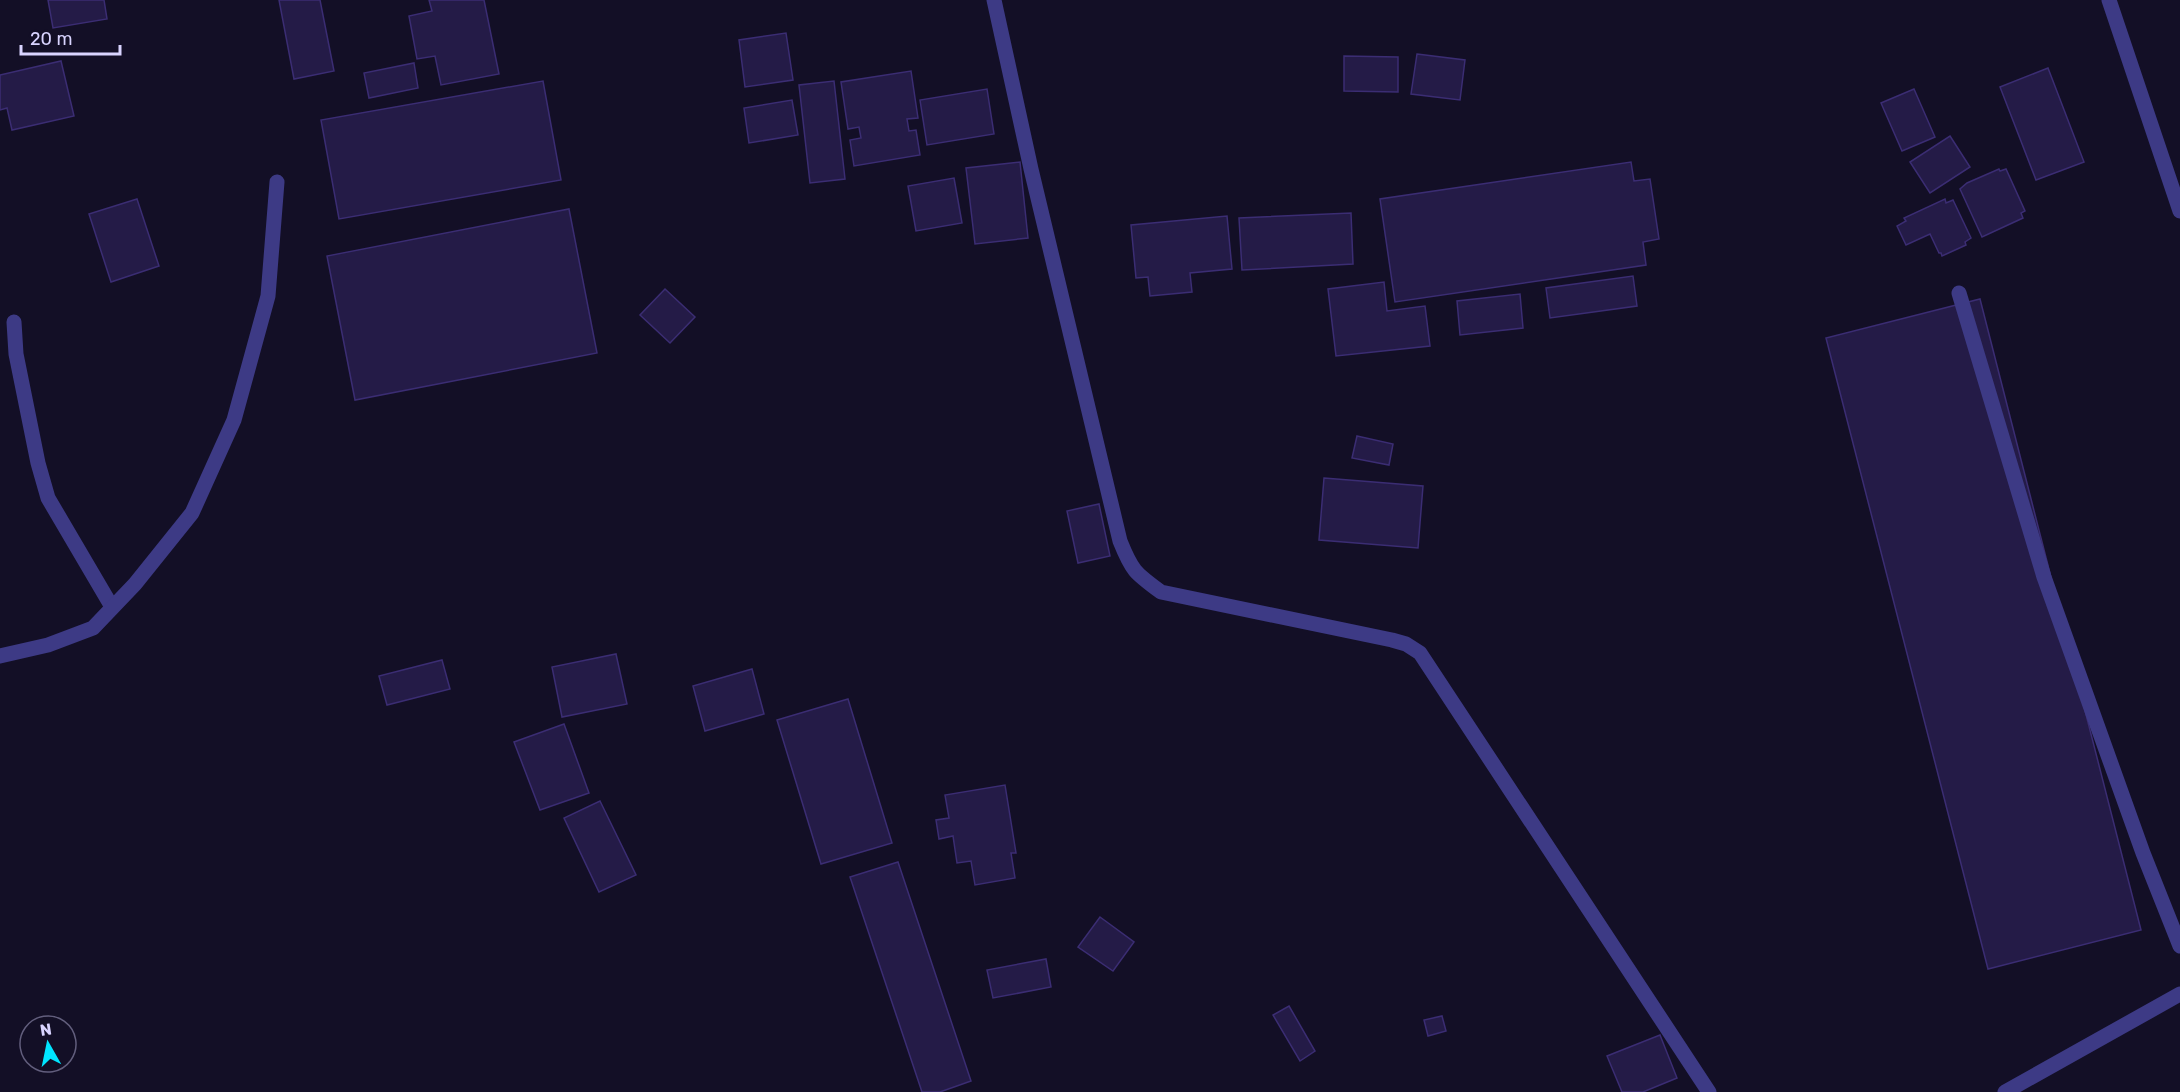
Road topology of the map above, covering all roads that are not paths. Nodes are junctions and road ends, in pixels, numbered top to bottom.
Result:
1 (994, 0) edge
2 (2109, 0) edge
3 (277, 182) dead end
4 (2180, 211) edge
5 (1959, 293) dead end
6 (15, 322) dead end
7 (112, 607) junction
8 (0, 656) edge
9 (2180, 946) edge
10 (2180, 993) edge
11 (1710, 1092) edge
12 (2005, 1092) edge

1 - 11 street
2 - 4 street
3 - 7 street
5 - 9 street
6 - 7 street
7 - 8 street
10 - 12 street

